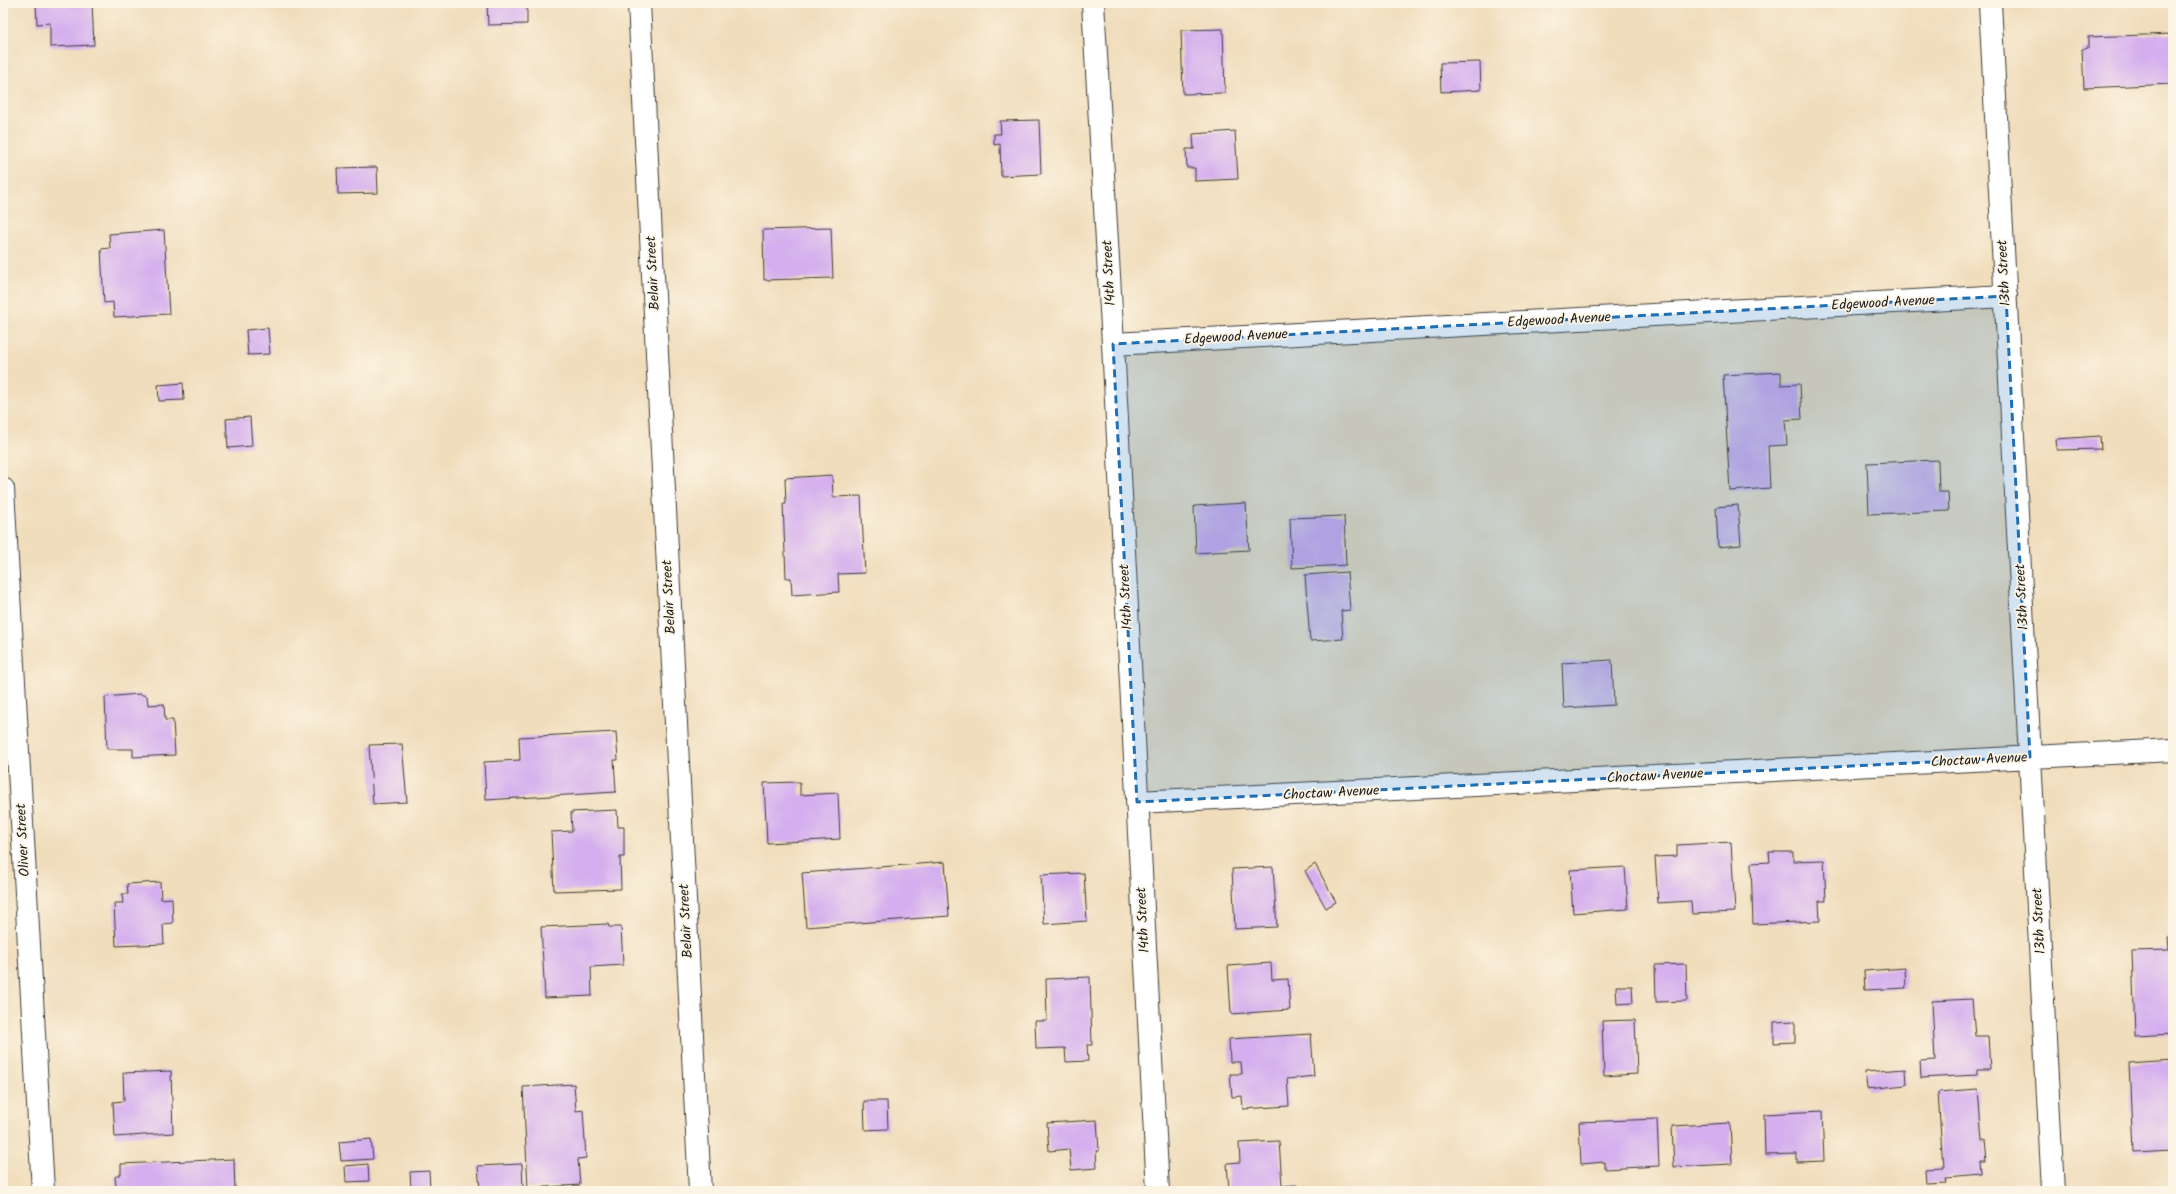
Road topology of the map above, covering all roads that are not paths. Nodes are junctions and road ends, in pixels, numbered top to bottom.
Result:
1 (639, 3) edge
2 (1093, 3) edge
3 (1990, 3) edge
4 (2006, 296) junction
5 (1113, 344) junction
6 (3, 489) edge
7 (6, 597) edge
8 (2173, 750) edge
9 (2030, 757) junction
10 (1137, 802) junction
11 (43, 1191) edge
12 (700, 1191) edge
13 (1158, 1191) edge
14 (2053, 1191) edge

1 - 12 street, Belair Street
2 - 5 street, 14th Street
3 - 4 street, 13th Street
4 - 5 street, Edgewood Avenue
4 - 9 street, 13th Street
5 - 10 street, 14th Street
6 - 7 street, Oliver Street
7 - 11 street, Oliver Street
8 - 9 street, Choctaw Avenue
9 - 10 street, Choctaw Avenue
9 - 14 street, 13th Street
10 - 13 street, 14th Street

